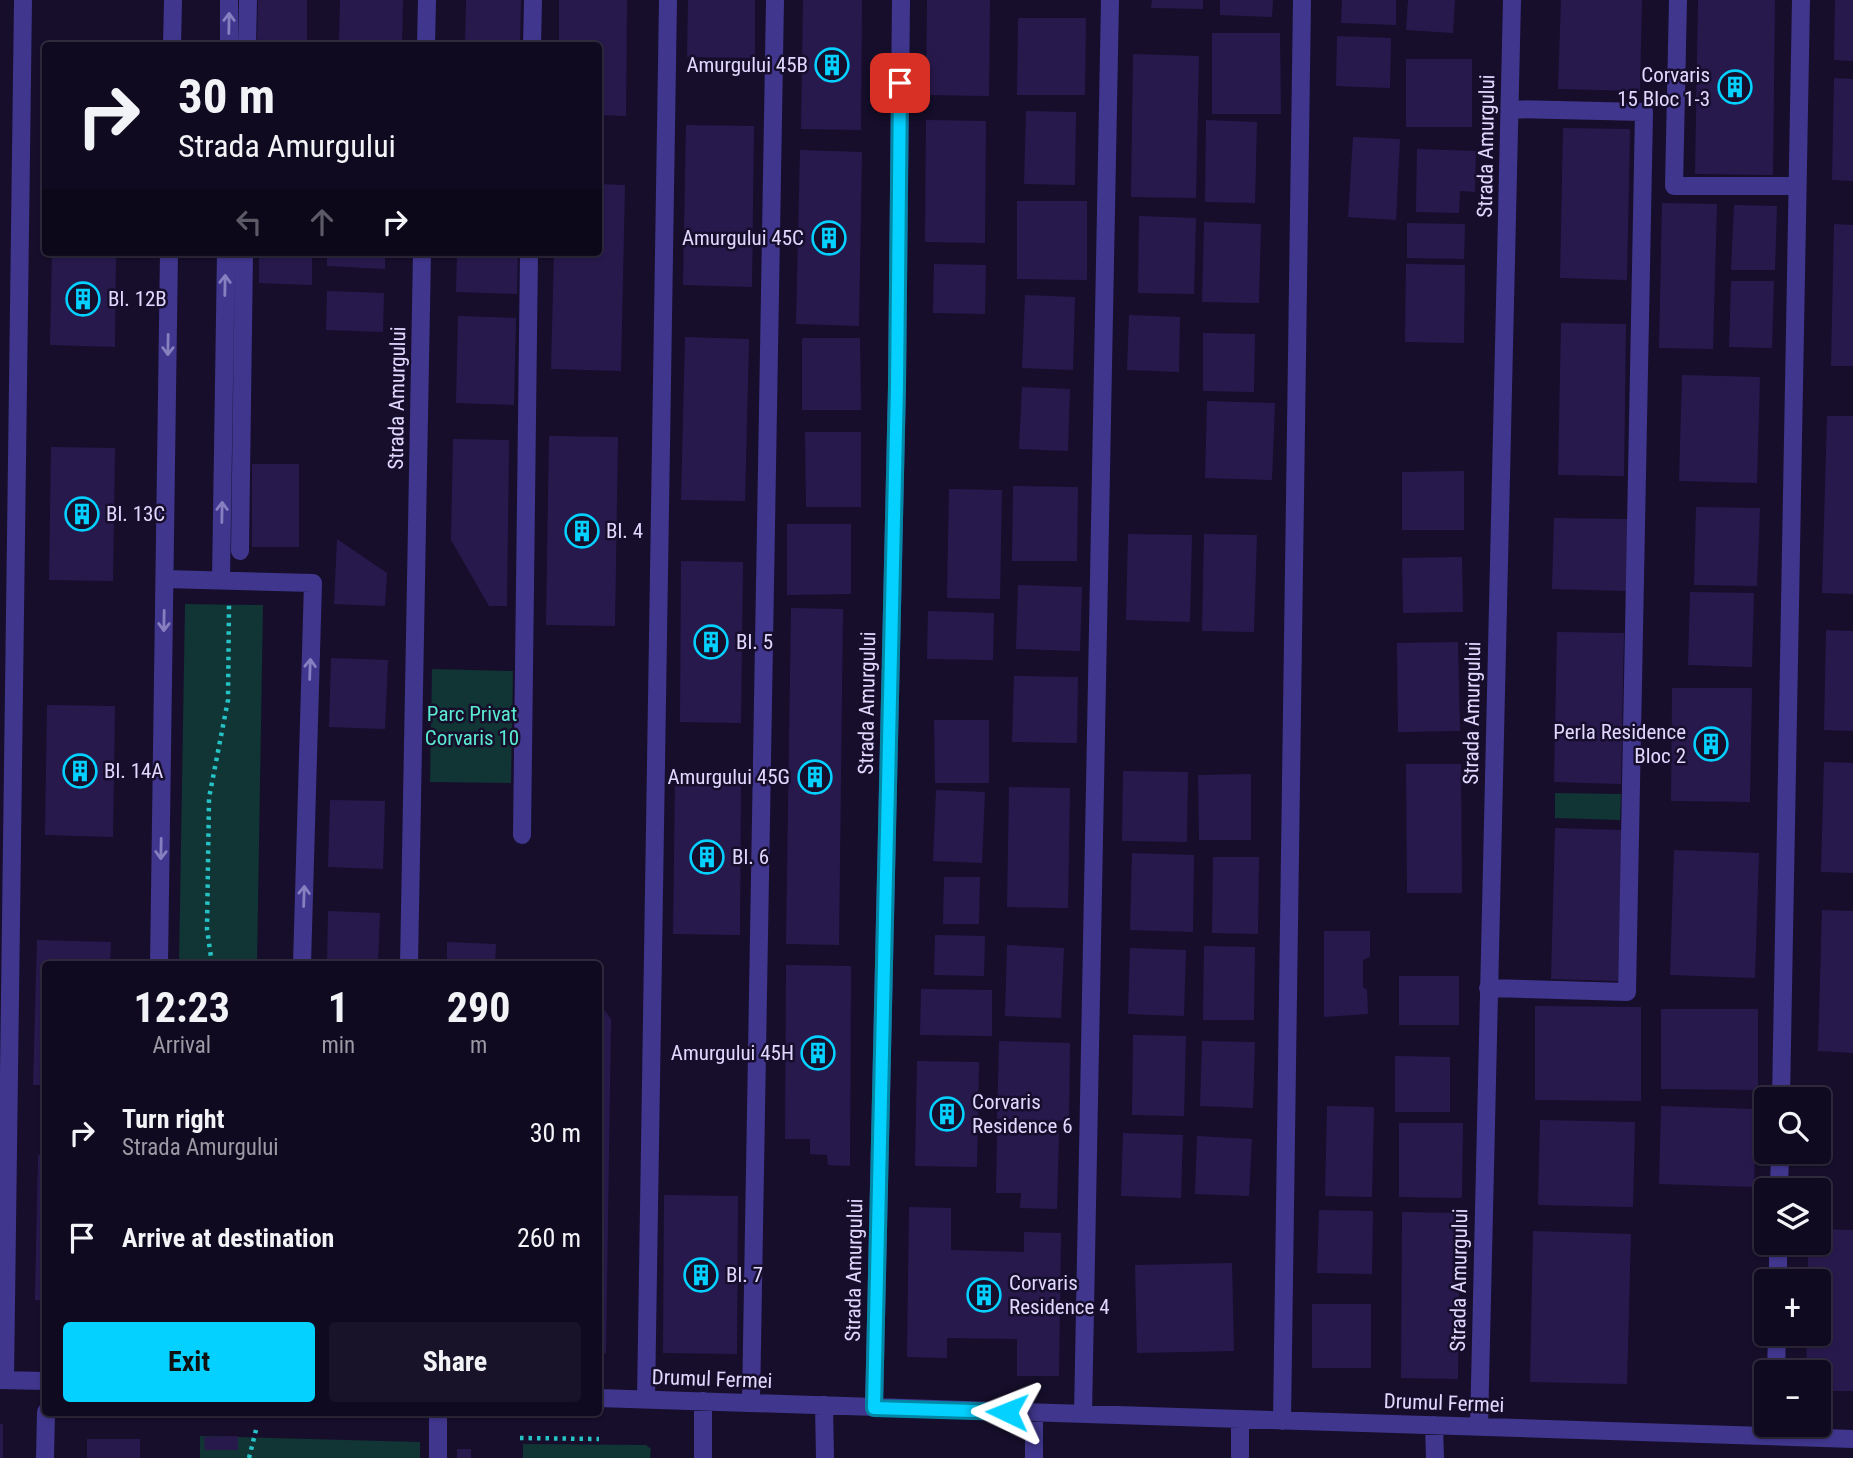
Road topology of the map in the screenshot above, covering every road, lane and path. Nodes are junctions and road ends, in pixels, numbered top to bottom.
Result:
1 (23, 0) edge
2 (173, 0) edge
3 (229, 0) edge
4 (248, 0) edge
5 (427, 0) edge
6 (533, 0) edge
7 (668, 0) edge
8 (775, 0) edge
9 (901, 0) edge
10 (1110, 0) edge
11 (1302, 0) edge
12 (1512, 0) edge
13 (1678, 0) edge
14 (1801, 0) edge
15 (172, 42) edge
16 (229, 42) edge
17 (247, 42) edge
18 (426, 42) edge
19 (532, 42) edge
20 (1509, 108) junction
21 (1797, 186) junction
22 (169, 256) edge
23 (226, 256) edge
24 (244, 256) edge
25 (422, 256) edge
26 (529, 256) edge
27 (240, 551) dead end
28 (165, 579) junction
29 (221, 580) junction
30 (229, 605) dead end
31 (522, 835) dead end
32 (159, 961) edge
33 (211, 961) edge
34 (302, 961) edge
35 (409, 961) edge
36 (1488, 988) junction
37 (1781, 1087) edge
38 (3, 1380) edge
39 (42, 1381) edge
40 (602, 1398) edge
41 (646, 1399) junction
42 (703, 1401) junction
43 (751, 1403) junction
44 (824, 1405) junction
45 (874, 1408) junction
46 (1034, 1413) junction
47 (1083, 1414) junction
48 (46, 1416) edge
49 (438, 1416) edge
50 (1240, 1419) junction
51 (1282, 1421) junction
52 (1434, 1426) junction
53 (1479, 1427) junction
54 (256, 1430) dead end
55 (1754, 1430) edge
56 (1831, 1436) edge
57 (520, 1438) dead end
58 (599, 1439) dead end
59 (1853, 1439) edge
60 (45, 1458) edge
61 (249, 1458) edge
62 (438, 1458) edge
63 (703, 1458) edge
64 (825, 1458) edge
65 (1034, 1458) edge
66 (1240, 1458) edge
67 (1434, 1458) edge

1 - 38 street
2 - 15 street
16 -> 3 street
4 - 17 street
5 - 18 street
6 - 19 street
7 - 41 street
8 - 43 street
9 - 45 street, Strada Amurgului
10 - 47 street
11 - 51 street
12 - 20 street, Strada Amurgului
13 - 21 street
14 - 21 street
20 - 36 street, Strada Amurgului
20 - 36 street
21 - 37 street
22 -> 28 street
29 -> 23 street
24 - 27 street
25 - 35 street, Strada Amurgului
26 - 31 street
28 - 29 street
28 -> 32 street
34 -> 29 street
30 - 33 path
36 - 53 street, Strada Amurgului
38 - 39 street
40 - 41 street, Drumul Fermei
41 - 42 street, Drumul Fermei
42 - 43 street, Drumul Fermei
42 - 63 street
43 - 44 street, Drumul Fermei
44 - 45 street, Drumul Fermei
44 - 64 street
45 - 46 street, Drumul Fermei
46 - 47 street, Drumul Fermei
46 - 65 street
47 - 50 street, Drumul Fermei
48 - 60 street
49 - 62 street
50 - 51 street, Drumul Fermei
50 - 66 street
51 - 52 street, Drumul Fermei
52 - 53 street, Drumul Fermei
52 - 67 street
53 - 55 street, Drumul Fermei
54 - 61 path
56 - 59 street, Drumul Fermei
57 - 58 path

